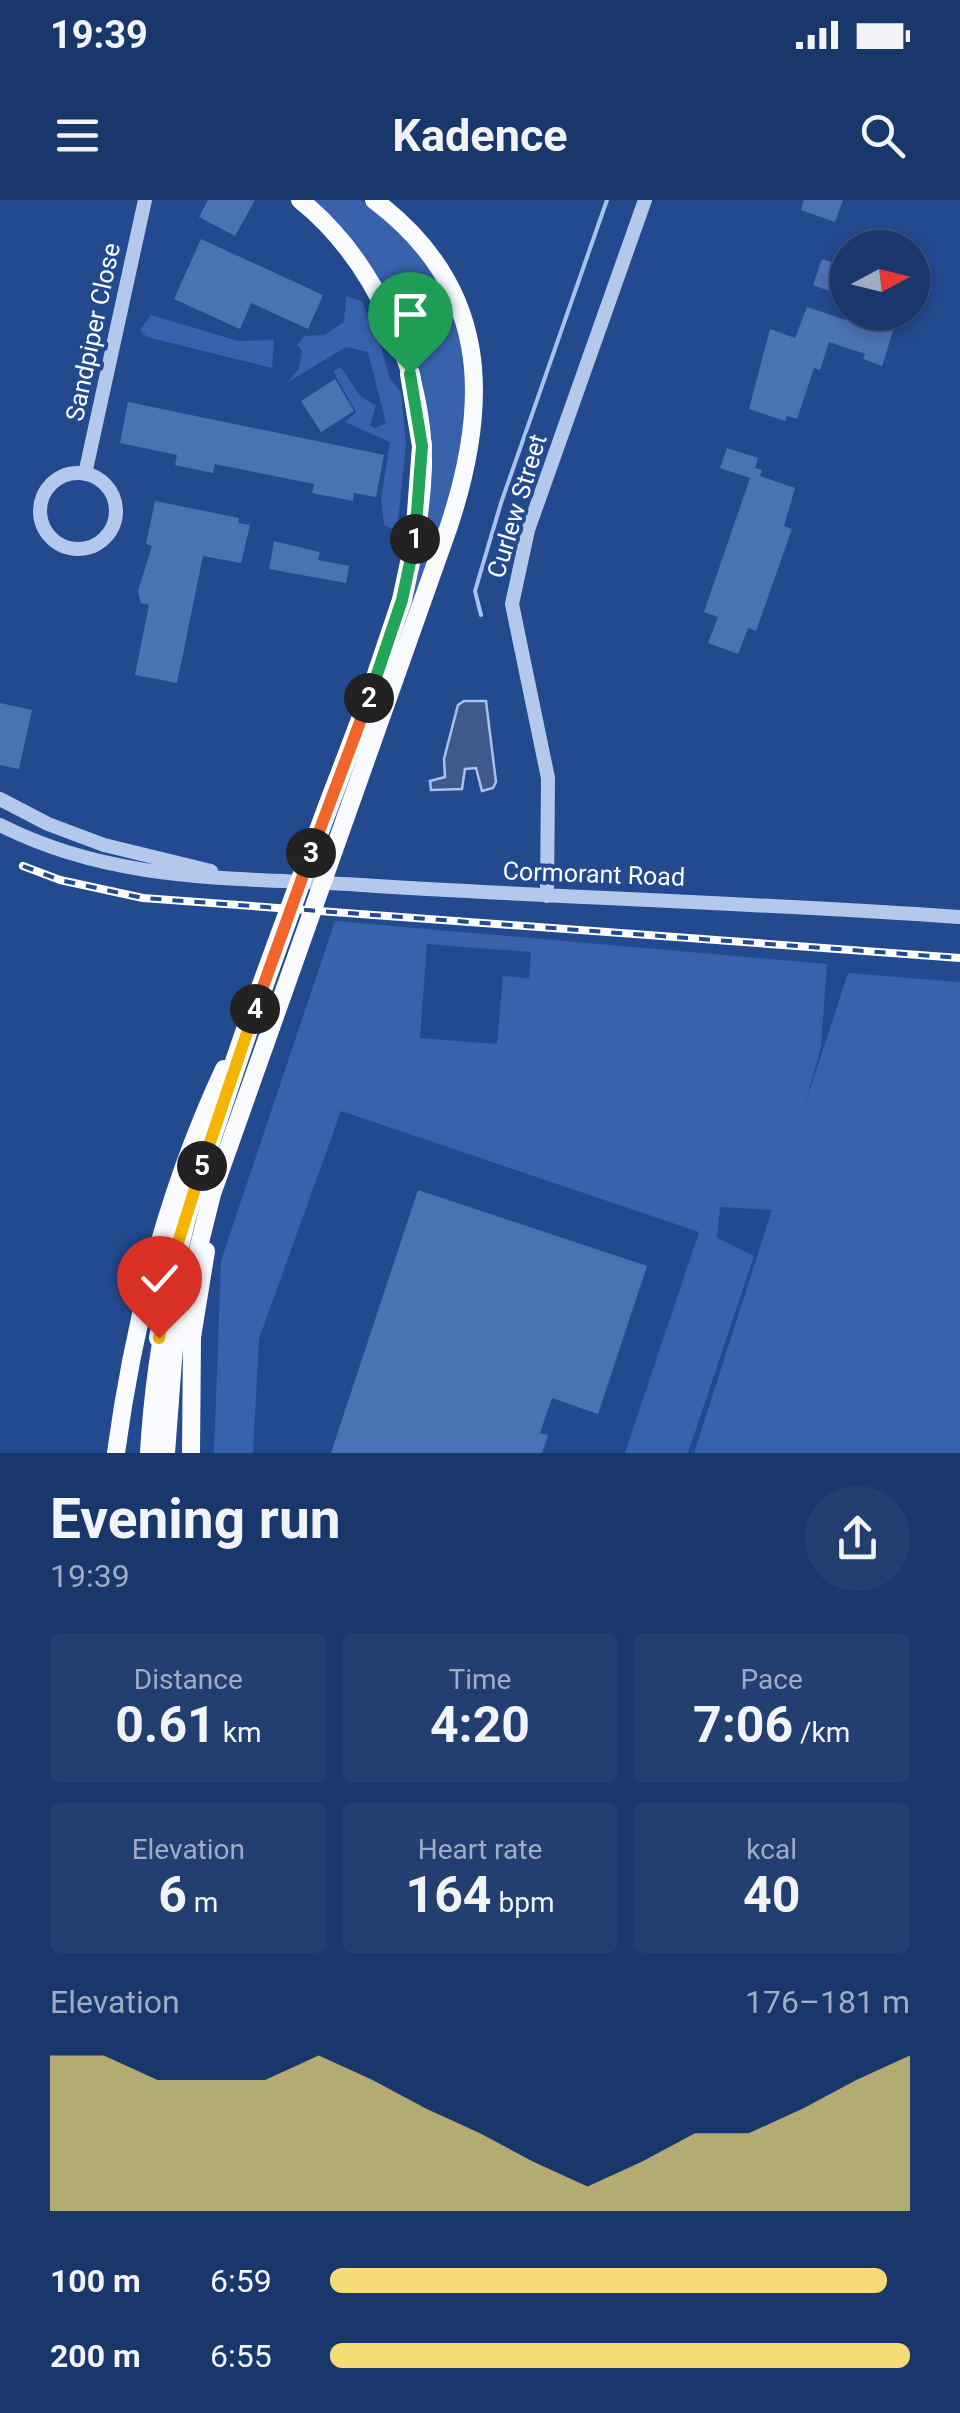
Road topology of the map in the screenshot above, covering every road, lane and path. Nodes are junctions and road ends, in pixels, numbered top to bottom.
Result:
1 (145, 200) edge
2 (300, 200) edge
3 (374, 200) edge
4 (645, 200) edge
5 (85, 474) junction
6 (0, 799) edge
7 (0, 825) edge
8 (227, 876) junction
9 (547, 896) junction
10 (960, 917) edge
11 (261, 992) junction
12 (243, 1100) junction
13 (116, 1453) edge
14 (149, 1453) edge
15 (166, 1453) edge
16 (191, 1453) edge

1 - 5 street, Sandpiper Close
2 - 11 main road
3 - 12 main road
4 - 9 street, Curlew Street
5 - 5 street
6 - 8 street, Cormorant Road
7 - 8 street, Cormorant Road
8 - 9 street, Cormorant Road
9 - 10 street, Cormorant Road
11 - 13 main road
11 - 14 main road
12 - 15 main road
12 - 16 main road

